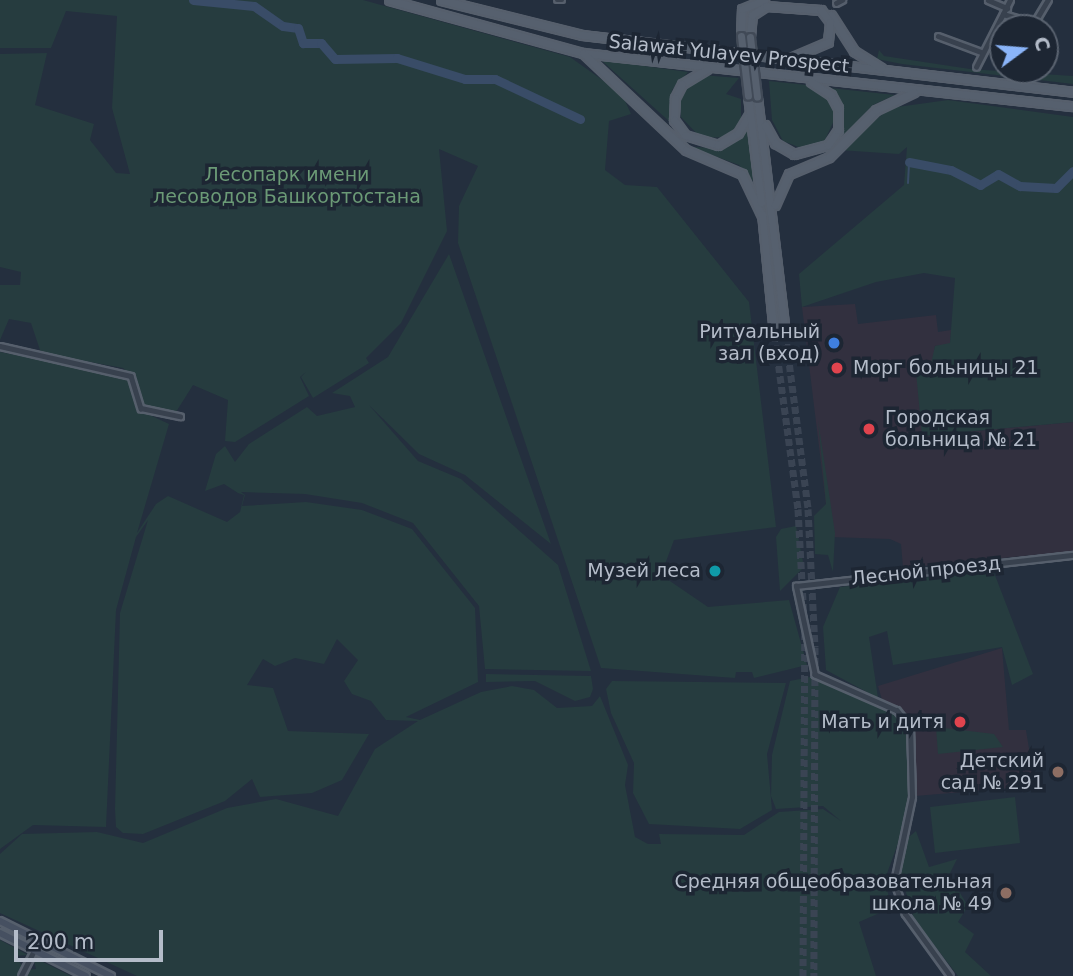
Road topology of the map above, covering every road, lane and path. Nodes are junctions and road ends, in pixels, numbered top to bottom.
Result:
1 (389, 0) edge
2 (442, 0) edge
3 (764, 0) edge
4 (789, 0) edge
5 (842, 0) edge
6 (988, 0) edge
7 (1010, 0) edge
8 (836, 3) dead end
9 (1007, 8) junction
10 (1003, 14) edge
11 (938, 36) dead end
12 (989, 38) edge
13 (981, 51) junction
14 (583, 53) junction
15 (784, 59) junction
16 (976, 67) dead end
17 (715, 68) junction
18 (885, 71) junction
19 (804, 79) junction
20 (918, 90) junction
21 (1073, 92) edge
22 (1073, 106) edge
23 (759, 107) junction
24 (749, 111) junction
25 (762, 216) junction
26 (773, 216) junction
27 (784, 323) tunnel mouth
28 (773, 324) tunnel mouth
29 (0, 346) edge
30 (180, 416) dead end
31 (1073, 555) edge
32 (0, 922) edge
33 (0, 933) edge
34 (34, 950) junction
35 (21, 976) edge
36 (86, 976) edge
37 (111, 976) edge
38 (950, 976) edge

1 - 14 main road, Salawat Yulayev Prospect
2 - 15 main road, Salawat Yulayev Prospect
3 - 24 main road, bridge
4 - 18 main road
5 - 8 street
6 - 9 street
7 - 9 street
9 - 10 street
11 - 13 street
12 - 13 street
13 - 16 street
14 - 17 main road, Salawat Yulayev Prospect
14 - 25 main road
15 - 18 main road, Salawat Yulayev Prospect
15 - 23 main road, bridge
17 - 19 main road, Salawat Yulayev Prospect
17 - 24 main road
18 - 21 main road, Salawat Yulayev Prospect
19 - 20 main road, Salawat Yulayev Prospect
19 - 23 main road
20 - 22 main road, Salawat Yulayev Prospect
20 - 26 main road
23 - 26 main road
24 - 25 main road
25 - 28 main road
26 - 27 main road
29 - 30 street
31 - 38 street, Лесной проезд
32 - 37 main road
33 - 34 main road
34 - 35 street
34 - 36 main road

